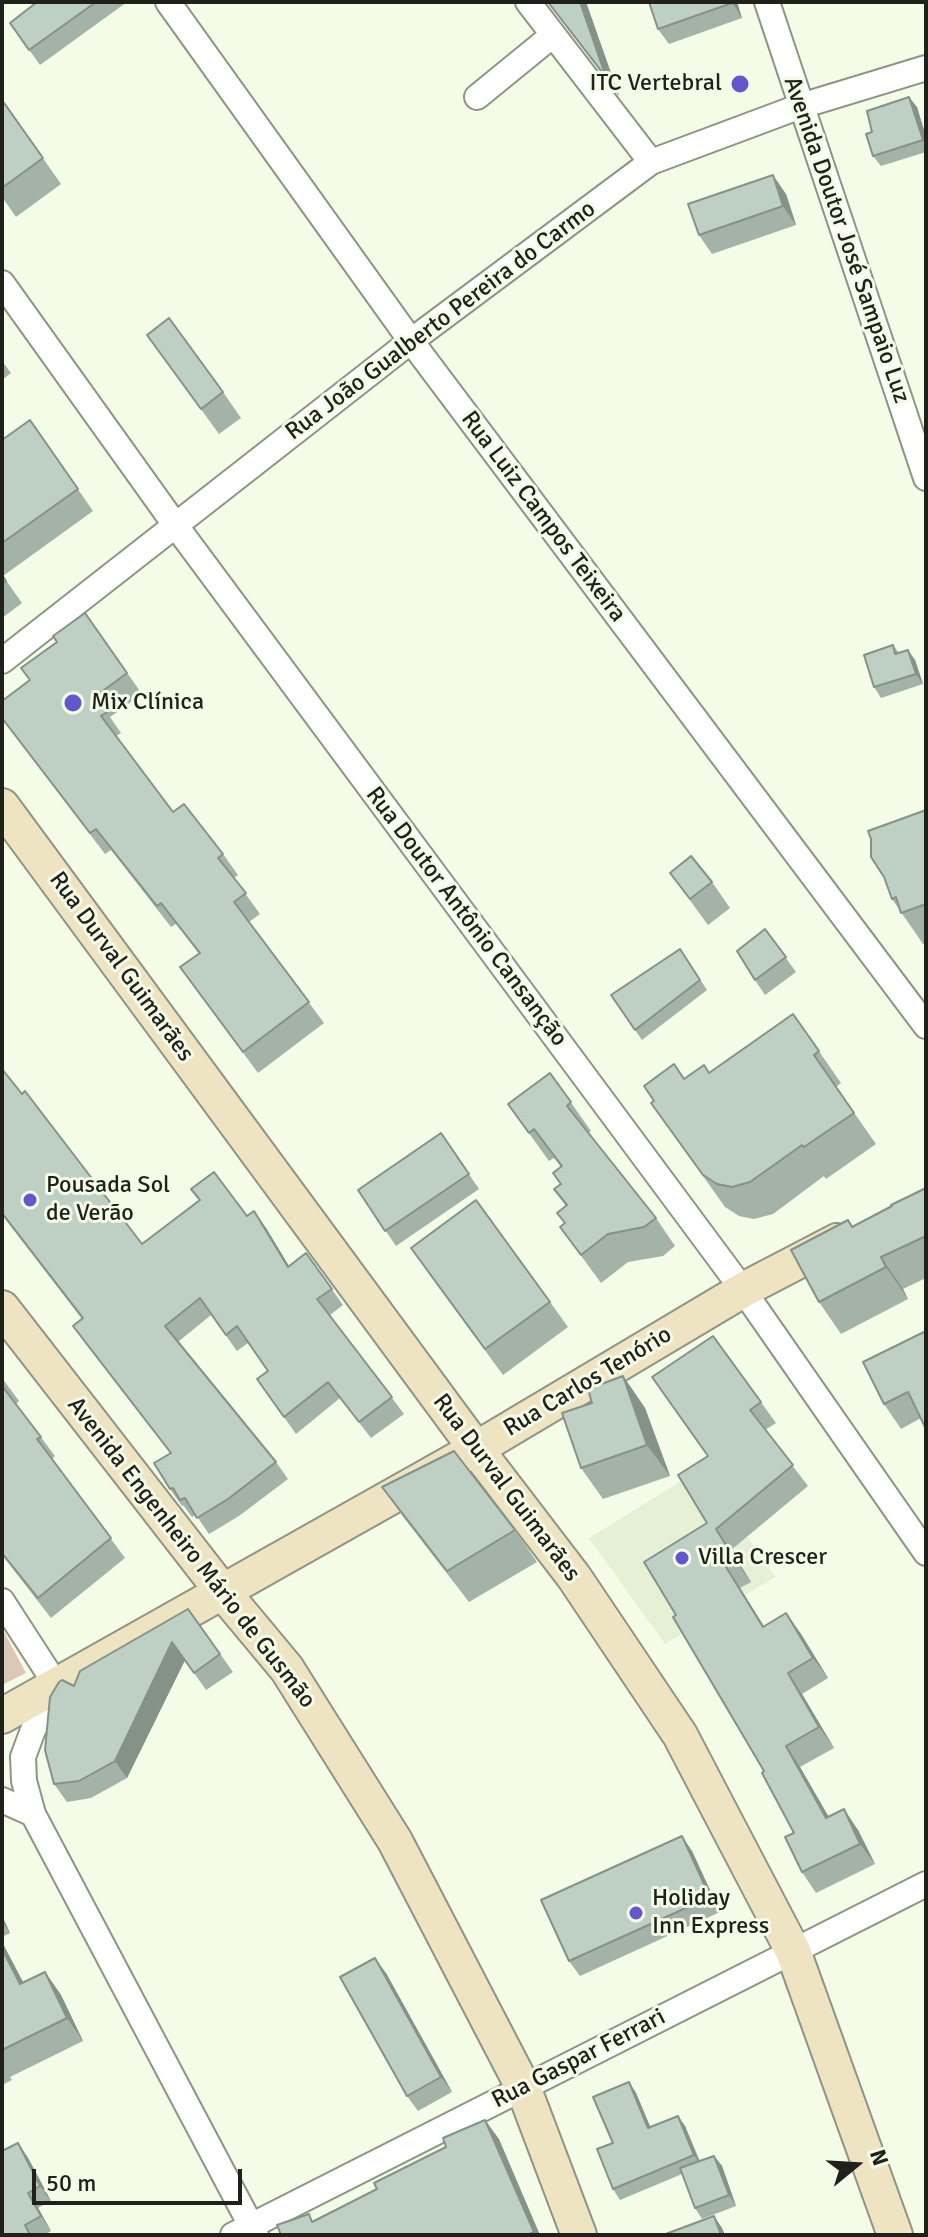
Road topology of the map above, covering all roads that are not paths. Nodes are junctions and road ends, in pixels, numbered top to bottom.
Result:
1 (168, 2) edge
2 (528, 2) edge
3 (767, 2) edge
4 (553, 35) junction
5 (926, 68) edge
6 (477, 97) dead end
7 (801, 106) junction
8 (651, 162) junction
9 (2, 283) edge
10 (411, 341) junction
11 (926, 478) edge
12 (176, 526) junction
13 (2, 661) edge
14 (2, 806) edge
15 (926, 1026) edge
16 (870, 1224) edge
17 (743, 1290) junction
18 (2, 1308) edge
19 (476, 1449) junction
20 (926, 1553) edge
21 (222, 1591) junction
22 (2, 1601) edge
23 (57, 1686) junction
24 (2, 1716) edge
25 (2, 1800) edge
26 (33, 1814) junction
27 (926, 1884) edge
28 (793, 1951) junction
29 (523, 2087) junction
30 (247, 2232) edge
31 (579, 2235) edge
32 (895, 2235) edge

1 - 10 street, Rua Luiz Campos Teixeira
2 - 4 street
3 - 7 street, Avenida Doutor José Sampaio Luz
4 - 6 street
4 - 8 street
5 - 7 street, Rua João Gualberto Pereira do Carmo
7 - 8 street, Rua João Gualberto Pereira do Carmo
7 - 11 street, Avenida Doutor José Sampaio Luz
8 - 10 street, Rua João Gualberto Pereira do Carmo
9 - 12 street, Rua Doutor Antônio Cansanção
10 - 12 street, Rua João Gualberto Pereira do Carmo
10 - 15 street, Rua Luiz Campos Teixeira
12 - 13 street, Rua João Gualberto Pereira do Carmo
12 - 17 street, Rua Doutor Antônio Cansanção
14 - 19 street, Rua Durval Guimarães
16 - 17 street, Rua Carlos Tenório
17 - 19 street, Rua Carlos Tenório
17 - 20 street, Rua Doutor Antônio Cansanção
18 - 21 street, Avenida Engenheiro Mário de Gusmão
19 - 21 street, Rua Carlos Tenório
19 - 28 street, Rua Durval Guimarães
21 - 23 street, Rua Carlos Tenório
21 - 29 street, Avenida Engenheiro Mário de Gusmão
22 - 23 street
23 - 24 street, Rua Carlos Tenório
23 - 26 street
25 - 26 street
26 - 30 street
27 - 28 street, Rua Gaspar Ferrari
28 - 29 street, Rua Gaspar Ferrari
28 - 32 street, Rua Durval Guimarães
29 - 30 street, Rua Gaspar Ferrari
29 - 31 street, Avenida Engenheiro Mário de Gusmão

